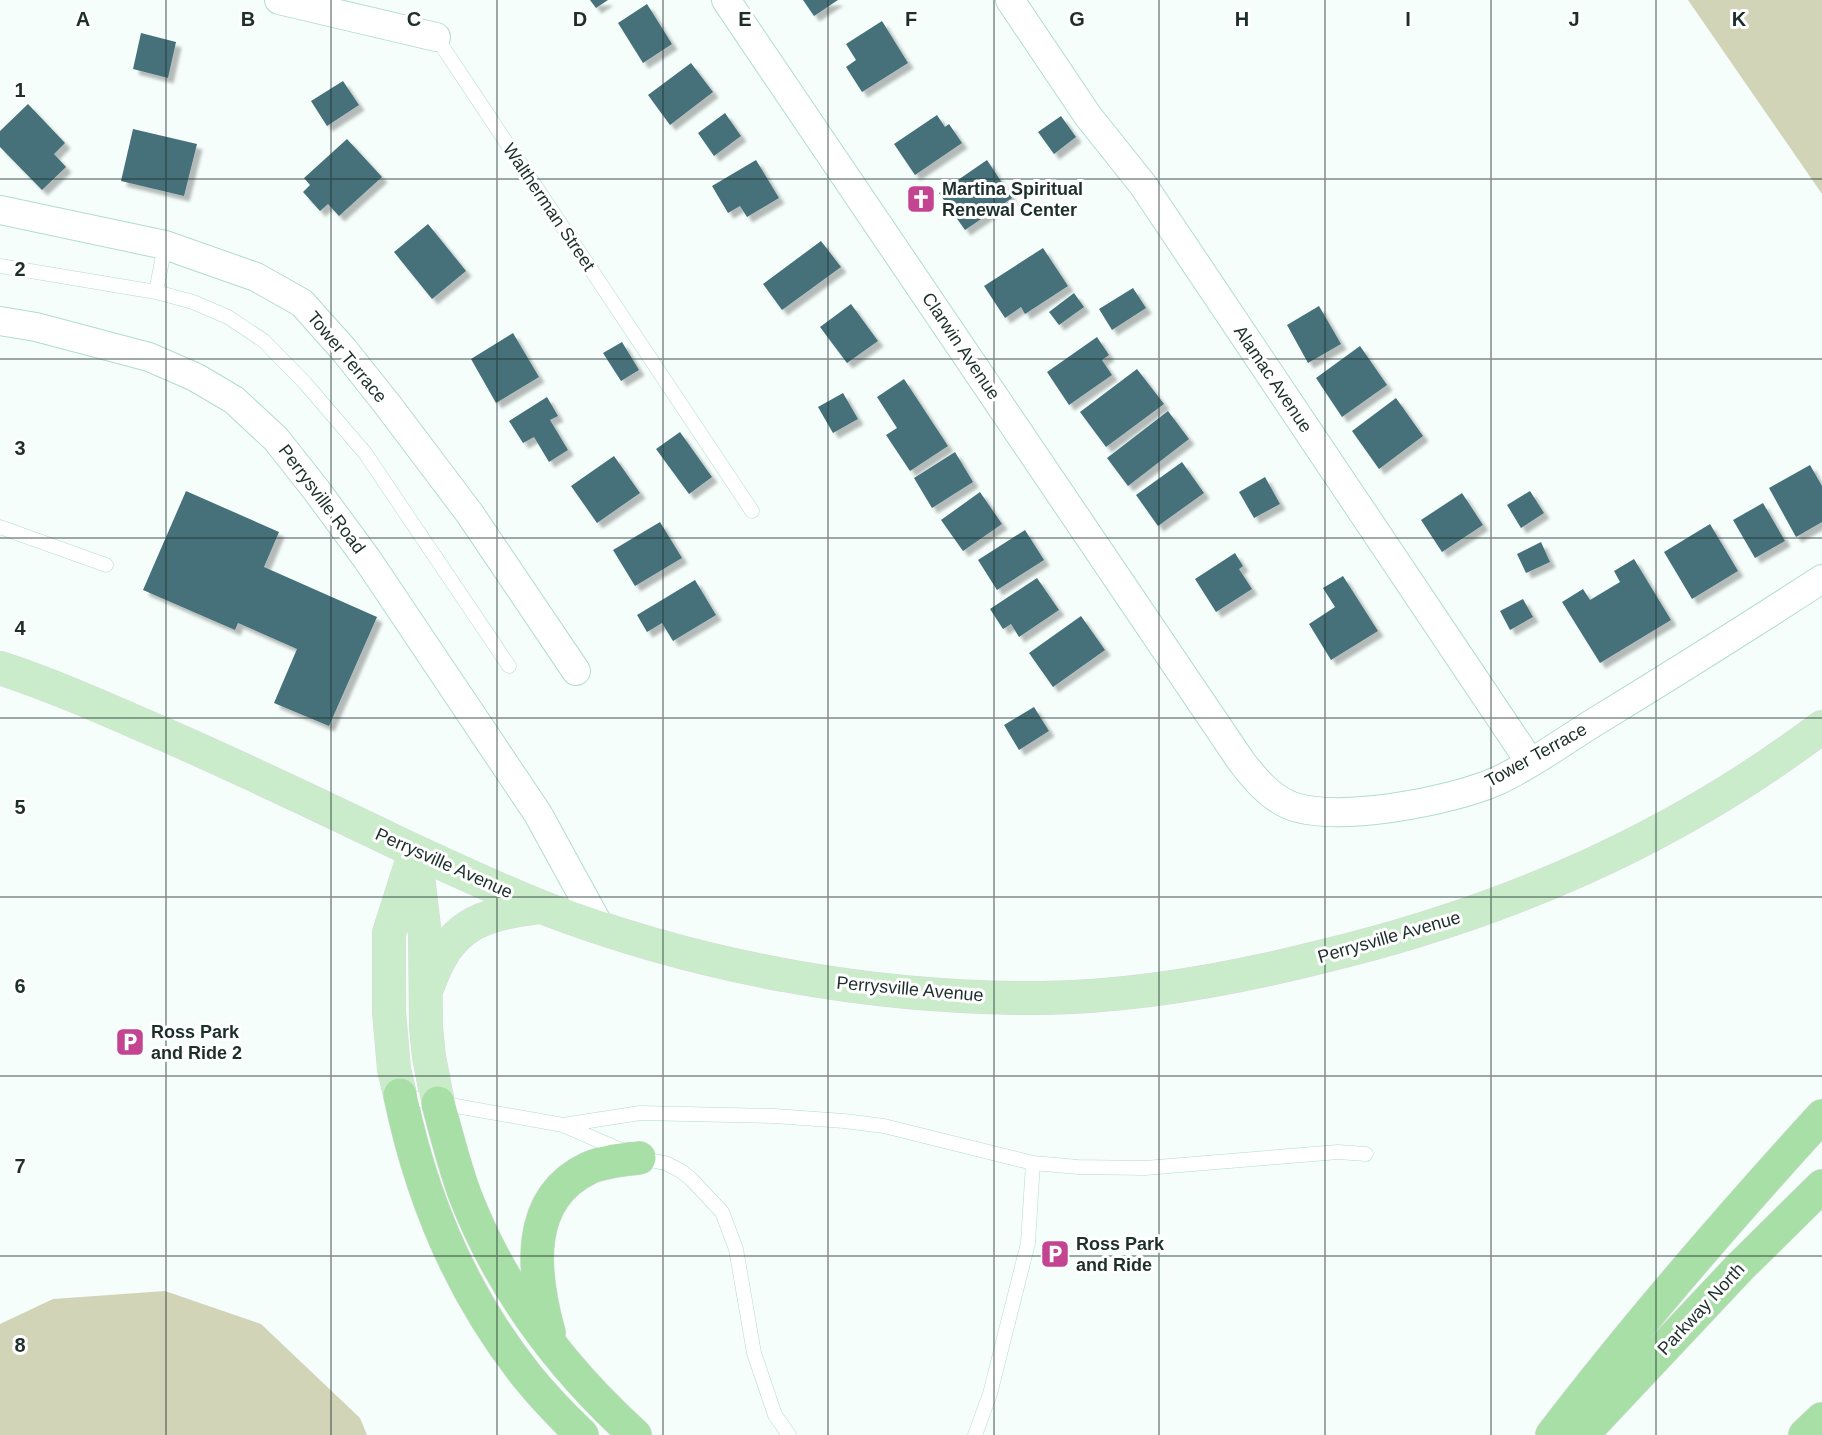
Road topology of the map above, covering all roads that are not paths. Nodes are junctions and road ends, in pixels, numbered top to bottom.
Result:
1 (279, 0) edge
2 (726, 0) edge
3 (1010, 0) edge
4 (436, 37) joint
5 (0, 210) edge
6 (165, 245) junction
7 (0, 266) edge
8 (156, 292) junction
9 (0, 321) edge
10 (752, 511) dead end
11 (0, 527) edge
12 (106, 565) dead end
13 (1822, 579) edge
14 (509, 666) dead end
15 (0, 668) edge
16 (576, 671) dead end
17 (1195, 692) joint
18 (1822, 727) edge
19 (1530, 762) junction
20 (415, 851) junction
21 (541, 907) junction
22 (602, 929) junction
23 (424, 996) junction
24 (400, 1095) junction
25 (438, 1103) junction
26 (1822, 1116) edge
27 (563, 1125) junction
28 (1366, 1154) dead end
29 (639, 1158) junction
30 (1033, 1163) junction
31 (1822, 1186) edge
32 (555, 1352) junction
33 (1822, 1419) edge
34 (582, 1435) edge
35 (635, 1435) edge
36 (789, 1435) edge
37 (975, 1435) edge
38 (1552, 1435) edge
39 (1582, 1435) edge
40 (1805, 1435) edge

1 - 4 street, Waltherman Street
2 - 17 street, Clarwin Avenue
3 - 19 street, Alamac Avenue
4 - 10 lane, Waltherman Street
5 - 6 street, Tower Terrace
6 - 8 lane
6 - 16 street, Tower Terrace
7 - 8 lane
8 - 14 lane
9 - 22 street, Perrysville Road
11 - 12 lane
13 - 19 street, Tower Terrace
15 - 20 main road, Perrysville Avenue
17 - 19 street, Tower Terrace
18 - 22 main road, Perrysville Avenue
20 - 21 main road, Perrysville Avenue
20 - 23 main road
20 - 24 main road
21 - 22 main road, Perrysville Avenue
21 - 23 main road
23 - 25 main road
24 - 25 lane
24 - 34 highway
25 - 27 lane
25 - 32 highway
26 - 38 highway
27 - 29 lane
27 - 30 lane
28 - 30 lane
29 - 32 highway
29 - 36 lane
30 - 37 lane
31 - 39 highway, Parkway North
32 - 35 highway
33 - 40 highway

